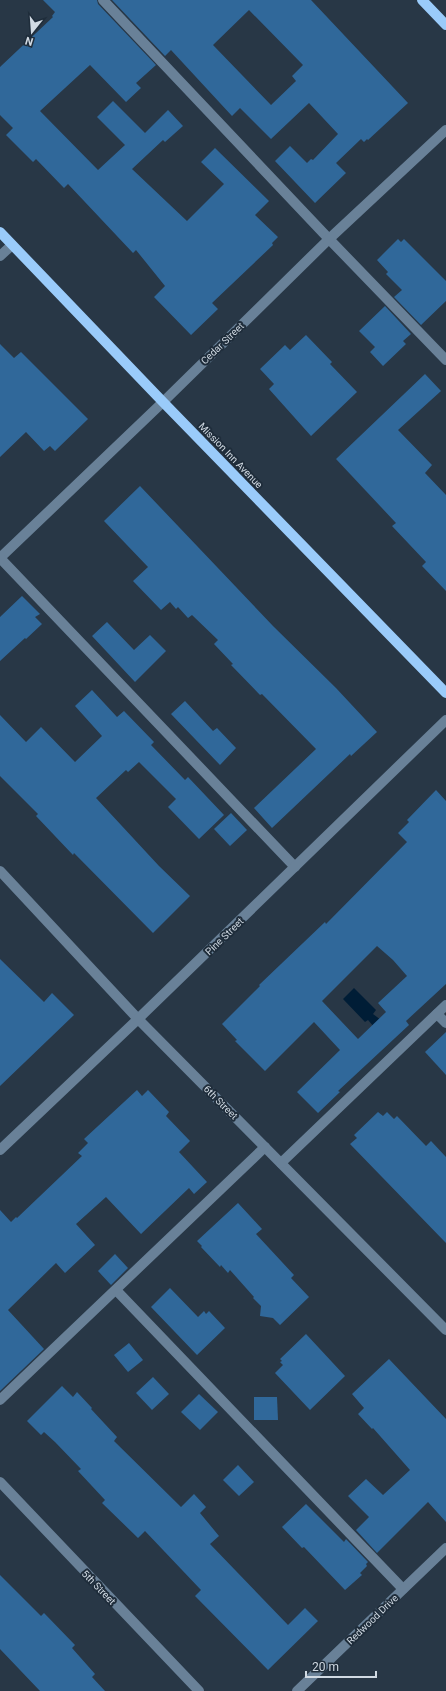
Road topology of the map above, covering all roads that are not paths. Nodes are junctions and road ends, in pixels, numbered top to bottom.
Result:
1 (103, 0) edge
2 (422, 0) edge
3 (446, 25) edge
4 (446, 130) edge
5 (0, 232) edge
6 (329, 239) junction
7 (12, 245) junction
8 (0, 256) edge
9 (446, 360) edge
10 (163, 402) junction
11 (0, 558) edge
12 (446, 693) edge
13 (446, 720) edge
14 (295, 867) junction
15 (0, 871) edge
16 (446, 1005) edge
17 (437, 1014) junction
18 (138, 1019) junction
19 (446, 1023) edge
20 (265, 1147) junction
21 (0, 1150) edge
22 (281, 1163) junction
23 (116, 1290) junction
24 (446, 1330) edge
25 (0, 1400) edge
26 (0, 1482) edge
27 (446, 1548) edge
28 (403, 1589) junction
29 (199, 1691) edge
30 (297, 1691) edge

1 - 6 street
2 - 3 main road
4 - 6 street, Cedar Street
5 - 7 main road, Mission Inn Avenue
6 - 9 street
6 - 10 street, Cedar Street
7 - 8 street
7 - 10 main road, Mission Inn Avenue
10 - 11 street, Cedar Street
10 - 12 main road, Mission Inn Avenue
11 - 14 street
13 - 14 street, Pine Street
14 - 18 street, Pine Street
15 - 18 street, 6th Street
16 - 17 street
17 - 19 street
17 - 22 street
18 - 20 street, 6th Street
18 - 21 street, Pine Street
20 - 22 street, 6th Street
20 - 23 street
22 - 24 street, 6th Street
23 - 25 street
23 - 28 street
26 - 29 street, 5th Street
27 - 28 street, Redwood Drive
28 - 30 street, Redwood Drive

